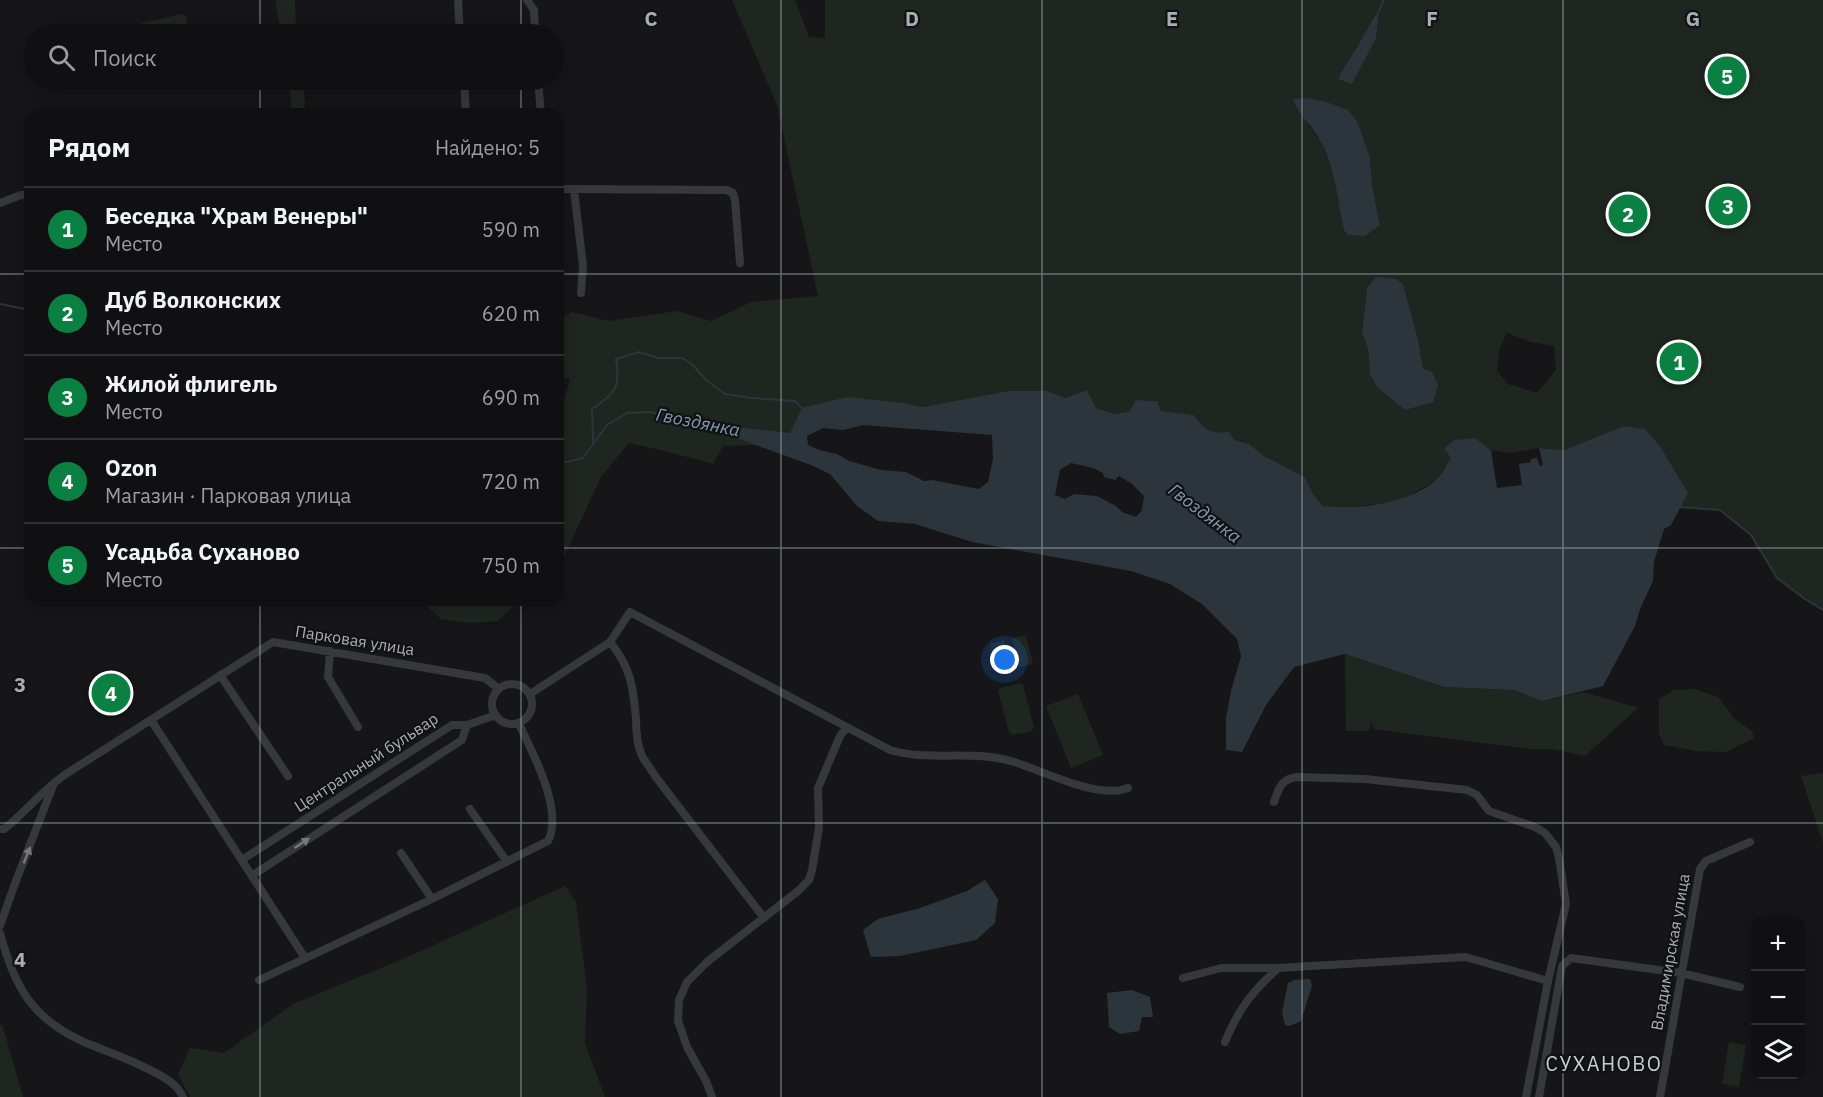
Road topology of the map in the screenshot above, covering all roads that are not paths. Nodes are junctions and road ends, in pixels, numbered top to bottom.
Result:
1 (458, 0) edge
2 (527, 0) edge
3 (459, 24) edge
4 (535, 24) edge
5 (465, 90) edge
6 (539, 90) edge
7 (466, 108) edge
8 (540, 108) edge
9 (564, 189) edge
10 (574, 190) junction
11 (24, 195) edge
12 (0, 203) edge
13 (740, 263) dead end
14 (581, 294) dead end
15 (610, 642) junction
16 (330, 651) junction
17 (220, 675) junction
18 (499, 689) junction
19 (530, 694) junction
20 (496, 715) junction
21 (151, 720) junction
22 (519, 724) junction
23 (467, 725) junction
24 (358, 728) dead end
25 (846, 728) junction
26 (288, 776) dead end
27 (55, 782) junction
28 (1128, 788) dead end
29 (1274, 802) dead end
30 (470, 809) dead end
31 (1, 831) edge
32 (1750, 842) dead end
33 (401, 853) dead end
34 (243, 859) junction
35 (507, 862) junction
36 (253, 875) junction
37 (14, 886) junction
38 (0, 894) edge
39 (432, 899) junction
40 (764, 918) junction
41 (0, 926) edge
42 (0, 933) edge
43 (305, 958) junction
44 (1278, 968) junction
45 (1681, 973) junction
46 (1183, 978) dead end
47 (259, 980) dead end
48 (1548, 981) junction
49 (1740, 987) dead end
50 (1225, 1042) dead end
51 (183, 1097) edge
52 (712, 1097) edge
53 (1526, 1097) edge
54 (1539, 1097) edge
55 (1660, 1097) edge

1 - 3 street
2 - 4 street
5 - 7 street
6 - 8 street
9 - 10 street
10 - 13 street
10 - 14 street
11 - 12 street
15 - 19 street
15 - 25 street
15 - 40 street
16 - 17 street, Парковая улица
16 - 18 street, Парковая улица
16 - 24 street
17 - 21 street, Парковая улица
17 - 26 street
18 - 19 street
18 - 20 street
19 - 22 street
20 - 22 street
20 - 23 street
21 - 27 street, Парковая улица
21 - 34 street
22 - 35 street
23 - 34 street, Центральный бульвар
36 -> 23 street, Центральный бульвар
25 - 28 street
25 - 40 street
27 - 31 street, Парковая улица
37 -> 27 street
29 - 48 street
30 - 35 street
32 - 45 street, Владимирская улица
33 - 39 street
34 - 36 street
35 - 39 street
36 - 43 street
37 - 38 street
37 - 41 street
39 - 43 street
40 - 52 street
42 - 51 street
43 - 47 street
44 - 46 street
44 - 48 street
44 - 50 street
45 - 49 street
45 - 54 street
45 - 55 street, Владимирская улица
48 - 53 street

